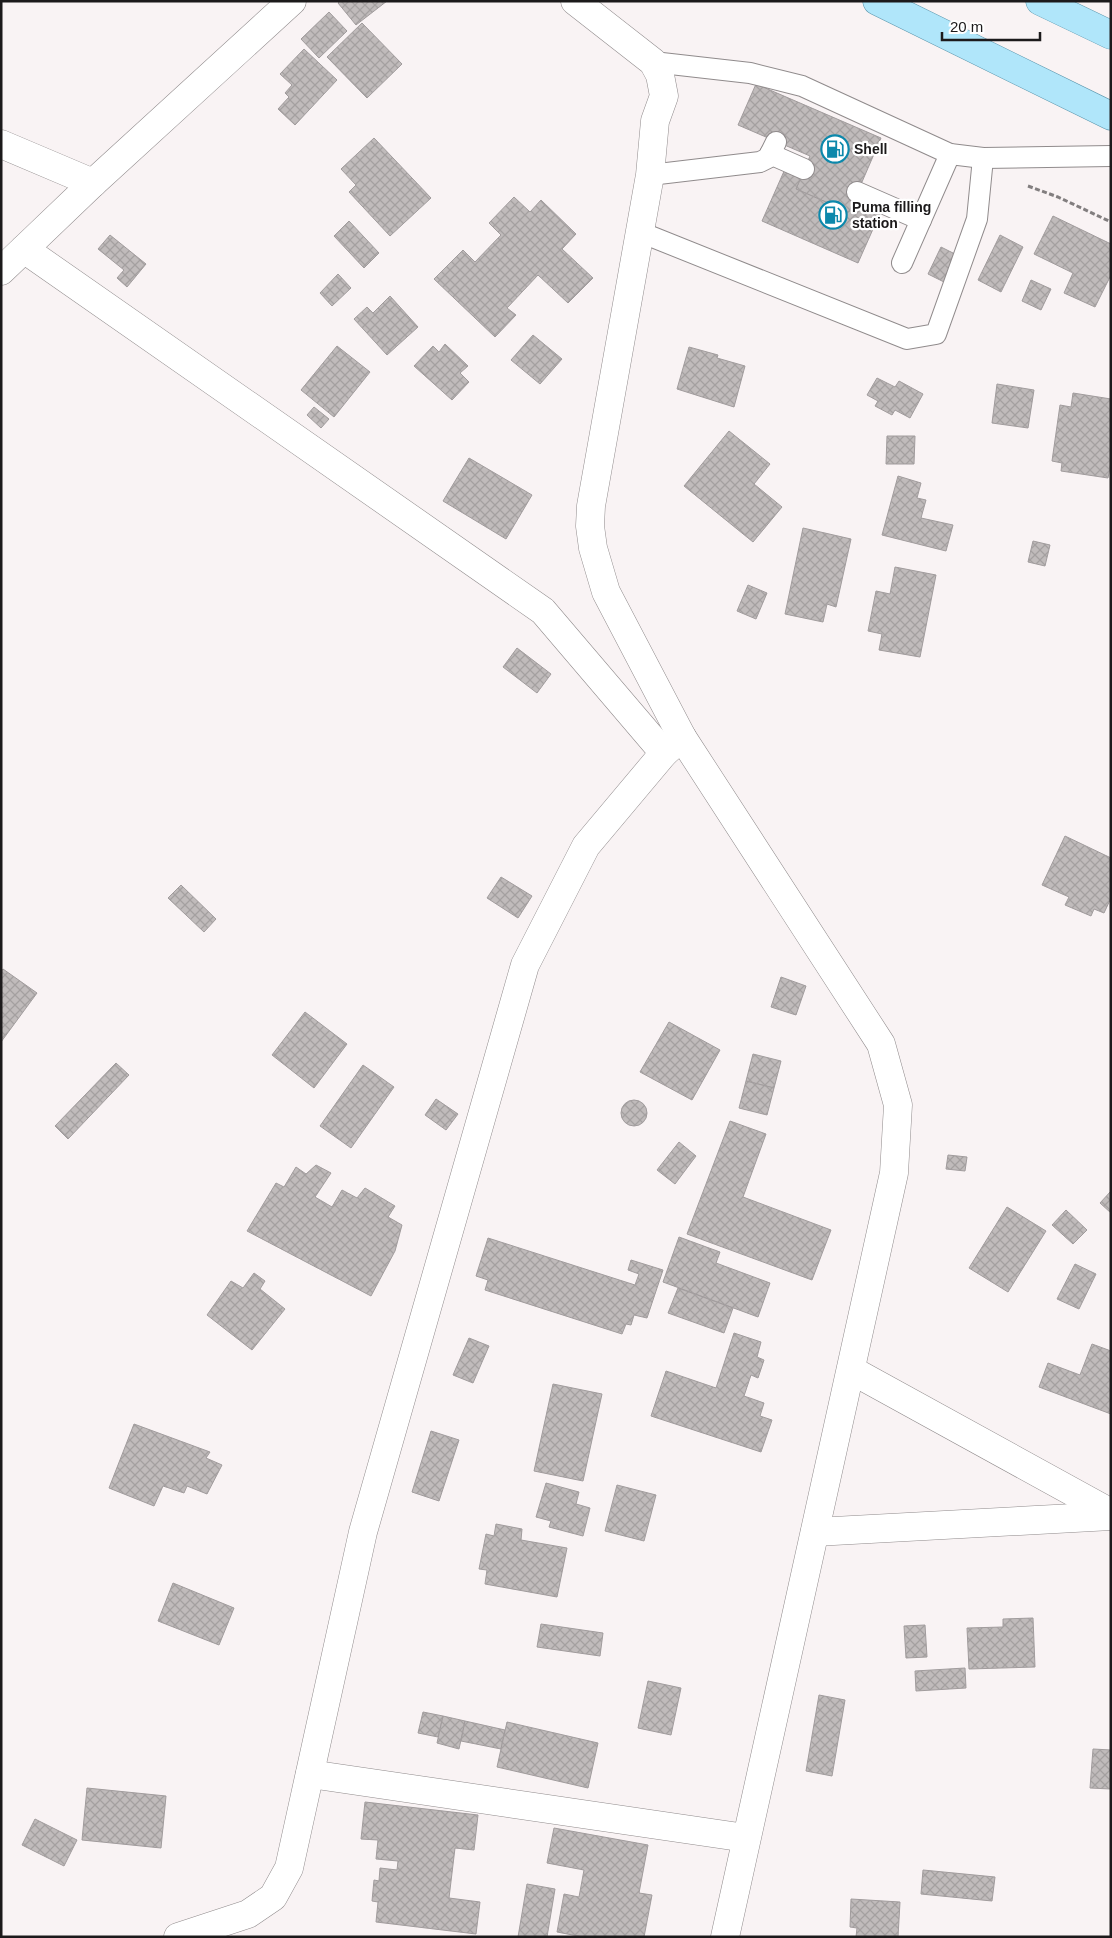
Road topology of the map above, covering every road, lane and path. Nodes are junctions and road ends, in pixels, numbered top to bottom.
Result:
1 (292, 1) edge
2 (575, 1) edge
3 (877, 1) edge
4 (1040, 1) edge
5 (1111, 35) edge
6 (653, 62) junction
7 (1111, 116) edge
8 (1, 144) edge
9 (950, 154) junction
10 (1111, 156) edge
11 (983, 158) junction
12 (804, 169) dead end
13 (650, 175) junction
14 (93, 183) junction
15 (1026, 185) dead end
16 (858, 192) dead end
17 (921, 220) junction
18 (1111, 222) edge
19 (640, 232) junction
20 (24, 248) junction
21 (902, 263) dead end
22 (1, 271) edge
23 (673, 745) junction
24 (851, 1370) junction
25 (1111, 1514) edge
26 (815, 1532) junction
27 (310, 1774) junction
28 (746, 1838) junction
29 (178, 1937) edge
30 (725, 1937) edge

1 - 14 street
2 - 6 street
3 - 7 main road
4 - 5 main road
6 - 9 lane
6 - 13 street
8 - 14 street
9 - 11 lane
9 - 17 lane
10 - 11 lane
11 - 19 lane
12 - 13 lane
13 - 19 street
14 - 20 street
15 - 18 path
16 - 17 lane
17 - 21 lane
19 - 23 street
20 - 22 street
20 - 23 street
23 - 24 street
23 - 27 street
24 - 25 street
24 - 26 street
25 - 26 street
26 - 28 street
27 - 28 street
27 - 29 street
28 - 30 street

